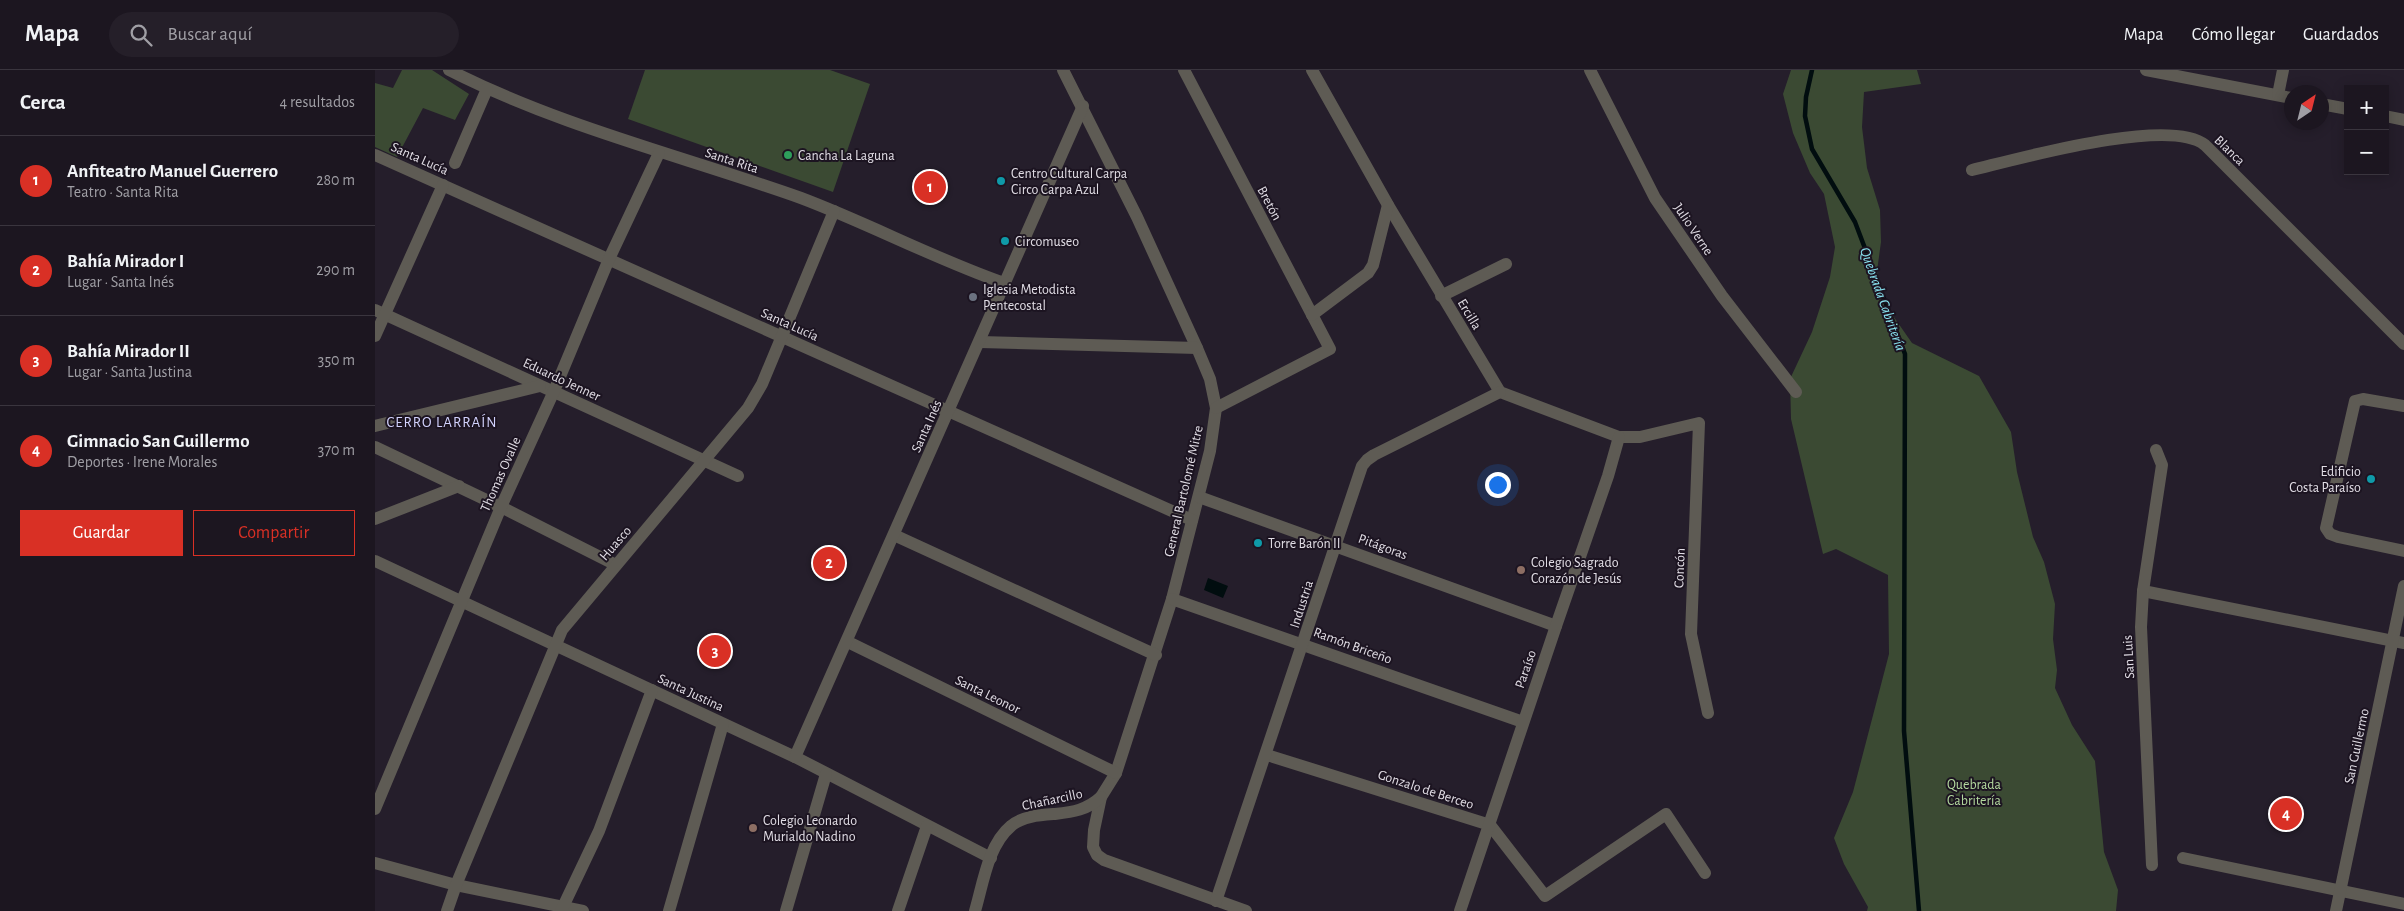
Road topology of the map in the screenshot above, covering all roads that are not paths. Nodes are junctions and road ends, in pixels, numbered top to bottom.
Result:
1 (449, 70) edge
2 (1063, 70) edge
3 (1184, 70) edge
4 (1312, 70) edge
5 (1590, 70) edge
6 (2146, 70) edge
7 (2283, 70) edge
8 (2206, 75) edge
9 (487, 89) junction
10 (2278, 95) junction
11 (2284, 96) edge
12 (2329, 105) edge
13 (1083, 106) junction
14 (2344, 108) edge
15 (2389, 117) edge
16 (2404, 120) edge
17 (659, 153) junction
18 (375, 155) edge
19 (455, 163) dead end
20 (1972, 170) dead end
21 (443, 185) junction
22 (1388, 205) junction
23 (834, 212) junction
24 (609, 259) junction
25 (1506, 264) dead end
26 (1004, 283) junction
27 (1441, 296) junction
28 (380, 312) edge
29 (1312, 315) junction
30 (375, 336) edge
31 (781, 336) junction
32 (980, 342) junction
33 (2404, 344) edge
34 (1197, 348) junction
35 (540, 386) junction
36 (554, 391) junction
37 (1500, 392) junction
38 (1796, 392) dead end
39 (2404, 406) edge
40 (1216, 408) junction
41 (949, 411) junction
42 (375, 426) edge
43 (1619, 437) junction
44 (375, 447) edge
45 (2156, 450) dead end
46 (705, 462) junction
47 (737, 476) dead end
48 (459, 486) junction
49 (1199, 497) junction
50 (501, 507) junction
51 (375, 519) edge
52 (1192, 520) junction
53 (894, 535) junction
54 (1336, 545) junction
55 (2404, 551) edge
56 (375, 560) edge
57 (616, 565) junction
58 (2404, 586) edge
59 (2143, 591) junction
60 (1172, 599) junction
61 (461, 602) junction
62 (1556, 626) junction
63 (847, 642) junction
64 (2398, 642) edge
65 (1303, 644) junction
66 (556, 645) junction
67 (1156, 655) junction
68 (652, 690) junction
69 (1708, 713) dead end
70 (1523, 722) junction
71 (723, 724) junction
72 (1267, 755) junction
73 (795, 758) junction
74 (1116, 773) junction
75 (826, 774) junction
76 (1101, 798) junction
77 (375, 810) edge
78 (1490, 825) junction
79 (927, 826) junction
80 (991, 858) junction
81 (2183, 858) dead end
82 (375, 863) edge
83 (2152, 865) dead end
84 (1705, 873) dead end
85 (456, 884) junction
86 (2341, 890) junction
87 (1216, 901) junction
88 (2404, 904) edge
89 (561, 909) edge
90 (447, 911) edge
91 (583, 911) edge
92 (669, 911) edge
93 (786, 911) edge
94 (898, 911) edge
95 (975, 911) edge
96 (1246, 911) edge
97 (1461, 911) edge
98 (2337, 911) edge

1 - 9 street, Santa Rita
2 - 13 street, General Bartolomé Mitre
3 - 29 street, Bretón
4 - 22 street, Ercilla
5 - 38 street, Julio Verne
6 - 8 street
7 - 10 street
8 - 10 street
9 - 17 street, Santa Rita
9 - 19 street
10 - 11 street
12 - 14 street
13 - 26 street, Santa Inés
13 - 34 street, General Bartolomé Mitre
15 - 16 street
17 - 23 street, Santa Rita
17 - 24 street, Thomas Ovalle
18 - 21 street, Santa Lucía
20 - 33 street, Blanca
21 - 24 street, Santa Lucía
21 - 28 street
22 - 27 street, Ercilla
22 - 29 street
23 - 26 street, Santa Rita
23 - 31 street, Huasco
24 - 31 street, Santa Lucía
24 - 36 street, Thomas Ovalle
25 - 27 street
26 - 32 street, Santa Inés
27 - 37 street, Ercilla
28 - 30 street
28 - 35 street, Eduardo Jenner
29 - 40 street, Bretón
31 - 41 street, Santa Lucía
31 - 46 street, Huasco
32 - 34 street
32 - 41 street, Santa Inés
34 - 40 street, General Bartolomé Mitre
35 - 36 street, Eduardo Jenner
35 - 42 street
36 - 46 street, Eduardo Jenner
36 - 50 street, Thomas Ovalle
37 - 43 street
37 - 54 street, Industria
39 - 55 street
40 - 49 street, General Bartolomé Mitre
41 - 52 street, Santa Lucía
41 - 53 street, Santa Inés
43 - 62 street, Paraíso
43 - 69 street, Concón
44 - 48 street
45 - 59 street, San Luis
46 - 47 street, Eduardo Jenner
46 - 57 street, Huasco
48 - 50 street
48 - 51 street
49 - 52 street, General Bartolomé Mitre
49 - 54 street, Pitágoras
50 - 57 street
50 - 61 street, Thomas Ovalle
52 - 60 street, General Bartolomé Mitre
53 - 63 street, Santa Inés
53 - 67 street
54 - 62 street, Pitágoras
54 - 65 street, Industria
56 - 61 street, Santa Justina
57 - 66 street, Huasco
58 - 64 street, San Guillermo
59 - 64 street
59 - 83 street, San Luis
60 - 65 street, Ramón Briceño
60 - 67 street, General Bartolomé Mitre
61 - 66 street, Santa Justina
61 - 77 street, Thomas Ovalle
62 - 70 street, Paraíso
63 - 73 street, Santa Inés
63 - 74 street, Santa Leonor
64 - 86 street, San Guillermo
65 - 70 street, Ramón Briceño
65 - 72 street, Industria
66 - 68 street, Santa Justina
66 - 85 street, Huasco
67 - 74 street, General Bartolomé Mitre
68 - 71 street, Santa Justina
68 - 89 street
70 - 78 street, Paraíso
71 - 73 street, Santa Justina
71 - 92 street
72 - 78 street, Gonzalo de Berceo
72 - 87 street, Industria
73 - 75 street, Santa Justina
74 - 76 street, General Bartolomé Mitre
75 - 79 street, Santa Justina
75 - 93 street
76 - 80 street, Chañarcillo
76 - 87 street, General Bartolomé Mitre
78 - 84 street
78 - 97 street, Paraíso
79 - 80 street, Santa Justina
79 - 94 street
80 - 95 street, Chañarcillo
81 - 86 street
82 - 85 street
85 - 89 street
85 - 90 street, Huasco
86 - 88 street
86 - 98 street, San Guillermo
87 - 96 street
89 - 91 street

